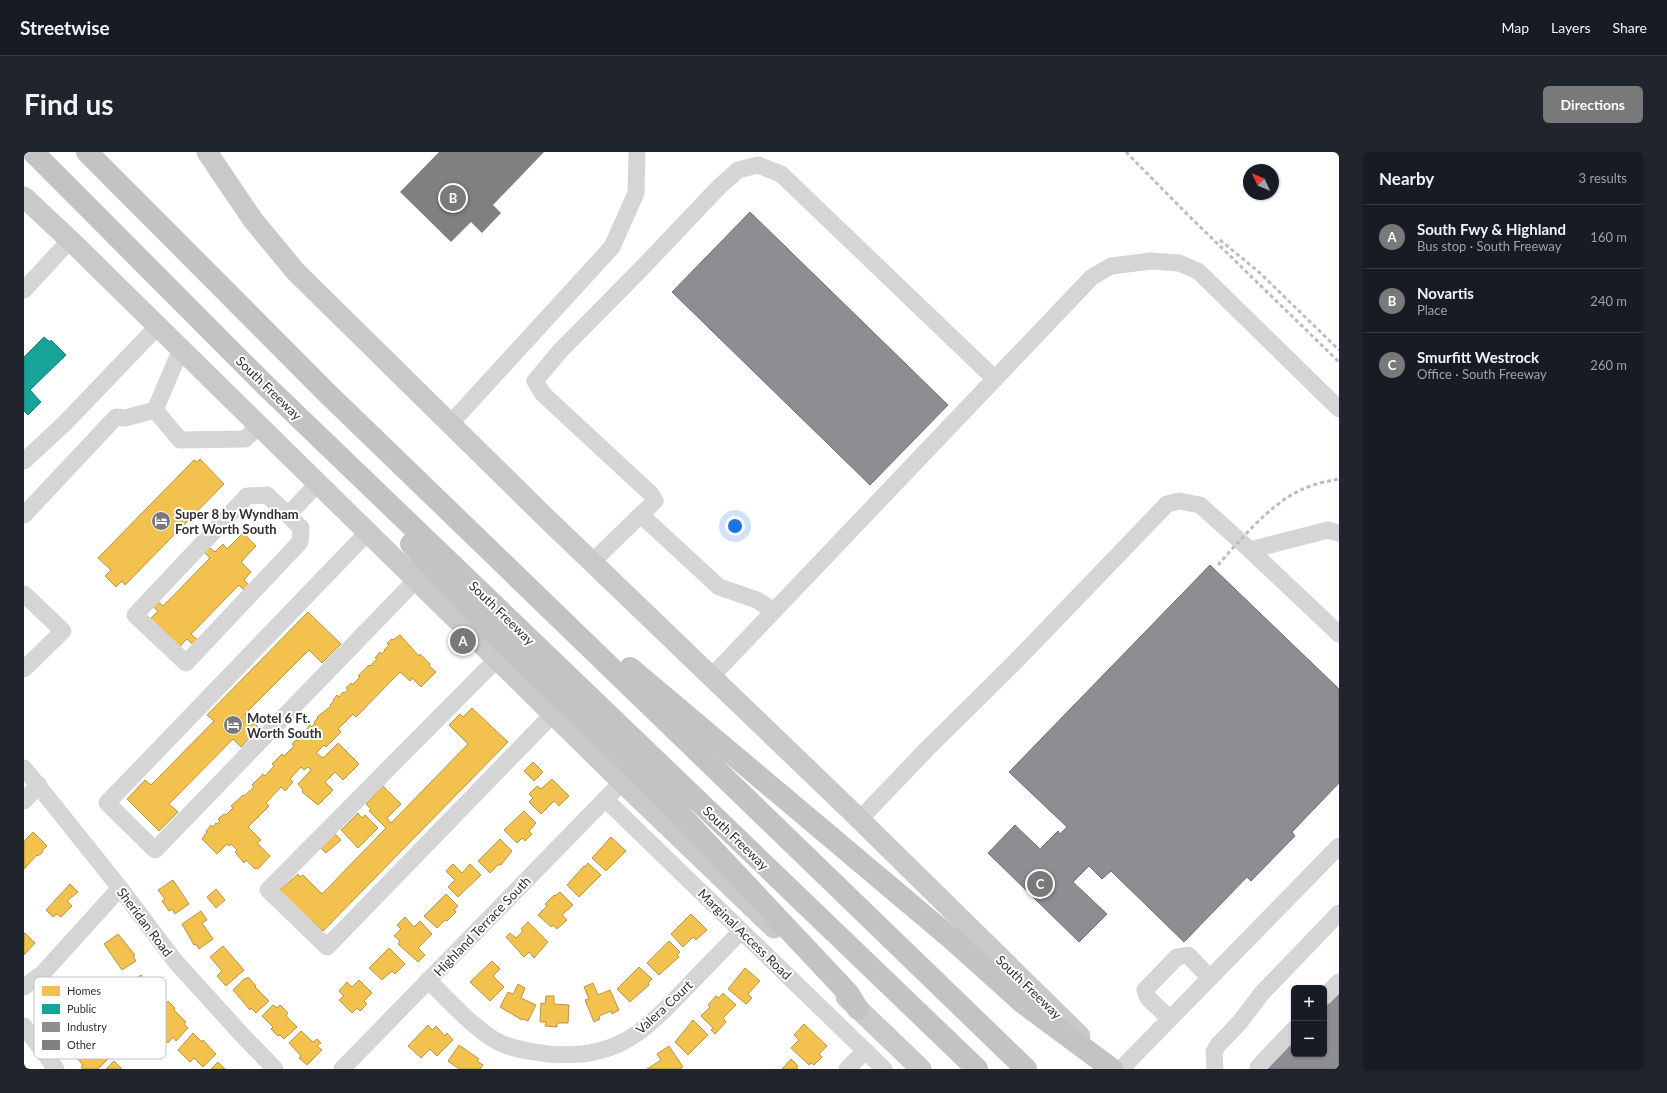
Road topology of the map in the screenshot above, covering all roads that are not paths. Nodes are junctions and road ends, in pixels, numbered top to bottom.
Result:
1 (33, 152) edge
2 (87, 152) edge
3 (207, 152) edge
4 (637, 152) edge
5 (24, 197) edge
6 (70, 240) junction
7 (24, 290) edge
8 (158, 326) junction
9 (181, 349) junction
10 (995, 379) junction
11 (264, 384) junction
12 (1339, 409) edge
13 (155, 410) junction
14 (450, 424) junction
15 (259, 426) junction
16 (24, 461) edge
17 (318, 483) junction
18 (451, 514) junction
19 (24, 515) edge
20 (288, 515) junction
21 (641, 515) junction
22 (368, 532) junction
23 (1339, 533) edge
24 (1250, 550) junction
25 (592, 562) junction
26 (416, 580) junction
27 (24, 594) edge
28 (774, 611) junction
29 (1339, 634) edge
30 (497, 659) junction
31 (24, 670) edge
32 (711, 677) junction
33 (553, 714) junction
34 (24, 768) edge
35 (622, 782) junction
36 (39, 785) junction
37 (605, 799) junction
38 (24, 801) edge
39 (859, 820) junction
40 (1339, 846) edge
41 (120, 888) junction
42 (1339, 913) edge
43 (741, 931) junction
44 (38, 977) edge
45 (1210, 978) junction
46 (34, 980) edge
47 (428, 980) junction
48 (1339, 982) edge
49 (24, 987) edge
50 (1327, 995) edge
51 (858, 1009) junction
52 (1170, 1019) junction
53 (24, 1026) edge
54 (1291, 1032) edge
55 (34, 1039) edge
56 (865, 1051) junction
57 (49, 1059) edge
58 (56, 1069) edge
59 (275, 1069) edge
60 (342, 1069) edge
61 (847, 1069) edge
62 (884, 1069) edge
63 (921, 1069) edge
64 (977, 1069) edge
65 (1026, 1069) edge
66 (1112, 1069) edge
67 (1121, 1069) edge
68 (1215, 1069) edge
69 (1258, 1069) edge

1 - 11 highway, South Freeway
2 - 18 highway
3 - 14 main road, South Freeway
4 - 14 street
5 - 6 main road
6 - 7 street
6 - 8 main road
8 - 9 main road
8 - 16 street
9 - 13 street
9 - 15 main road
10 - 12 street
10 - 21 street
10 - 28 street
11 - 51 highway
11 - 64 highway, South Freeway
13 - 15 street
13 - 19 street
14 - 25 main road, South Freeway
15 - 17 main road
17 - 20 street
17 - 22 main road
18 - 65 highway
18 - 66 highway
20 - 20 street
21 - 25 street
21 - 28 street
22 - 26 main road
22 - 26 street
23 - 24 street
24 - 29 street
24 - 39 street
25 - 32 main road, South Freeway
26 - 30 main road
27 - 31 street
28 - 32 street
30 - 33 main road
30 - 33 street
32 - 39 main road, South Freeway
33 - 35 main road
34 - 36 street, Sheridan Road
35 - 37 street, Highland Terrace South
35 - 51 main road
36 - 38 street
36 - 41 street, Sheridan Road
37 - 43 street, Marginal Access Road
37 - 47 street, Highland Terrace South
39 - 66 main road, South Freeway
40 - 45 street
41 - 44 street
41 - 59 street, Sheridan Road
42 - 68 street
43 - 47 street, Valera Court
43 - 56 street, Marginal Access Road
45 - 52 street
45 - 52 street
46 - 49 street
47 - 60 street, Highland Terrace South
48 - 50 street
51 - 63 main road
52 - 67 street
53 - 55 street
54 - 69 street
56 - 61 street
56 - 62 street, Marginal Access Road
57 - 58 street

